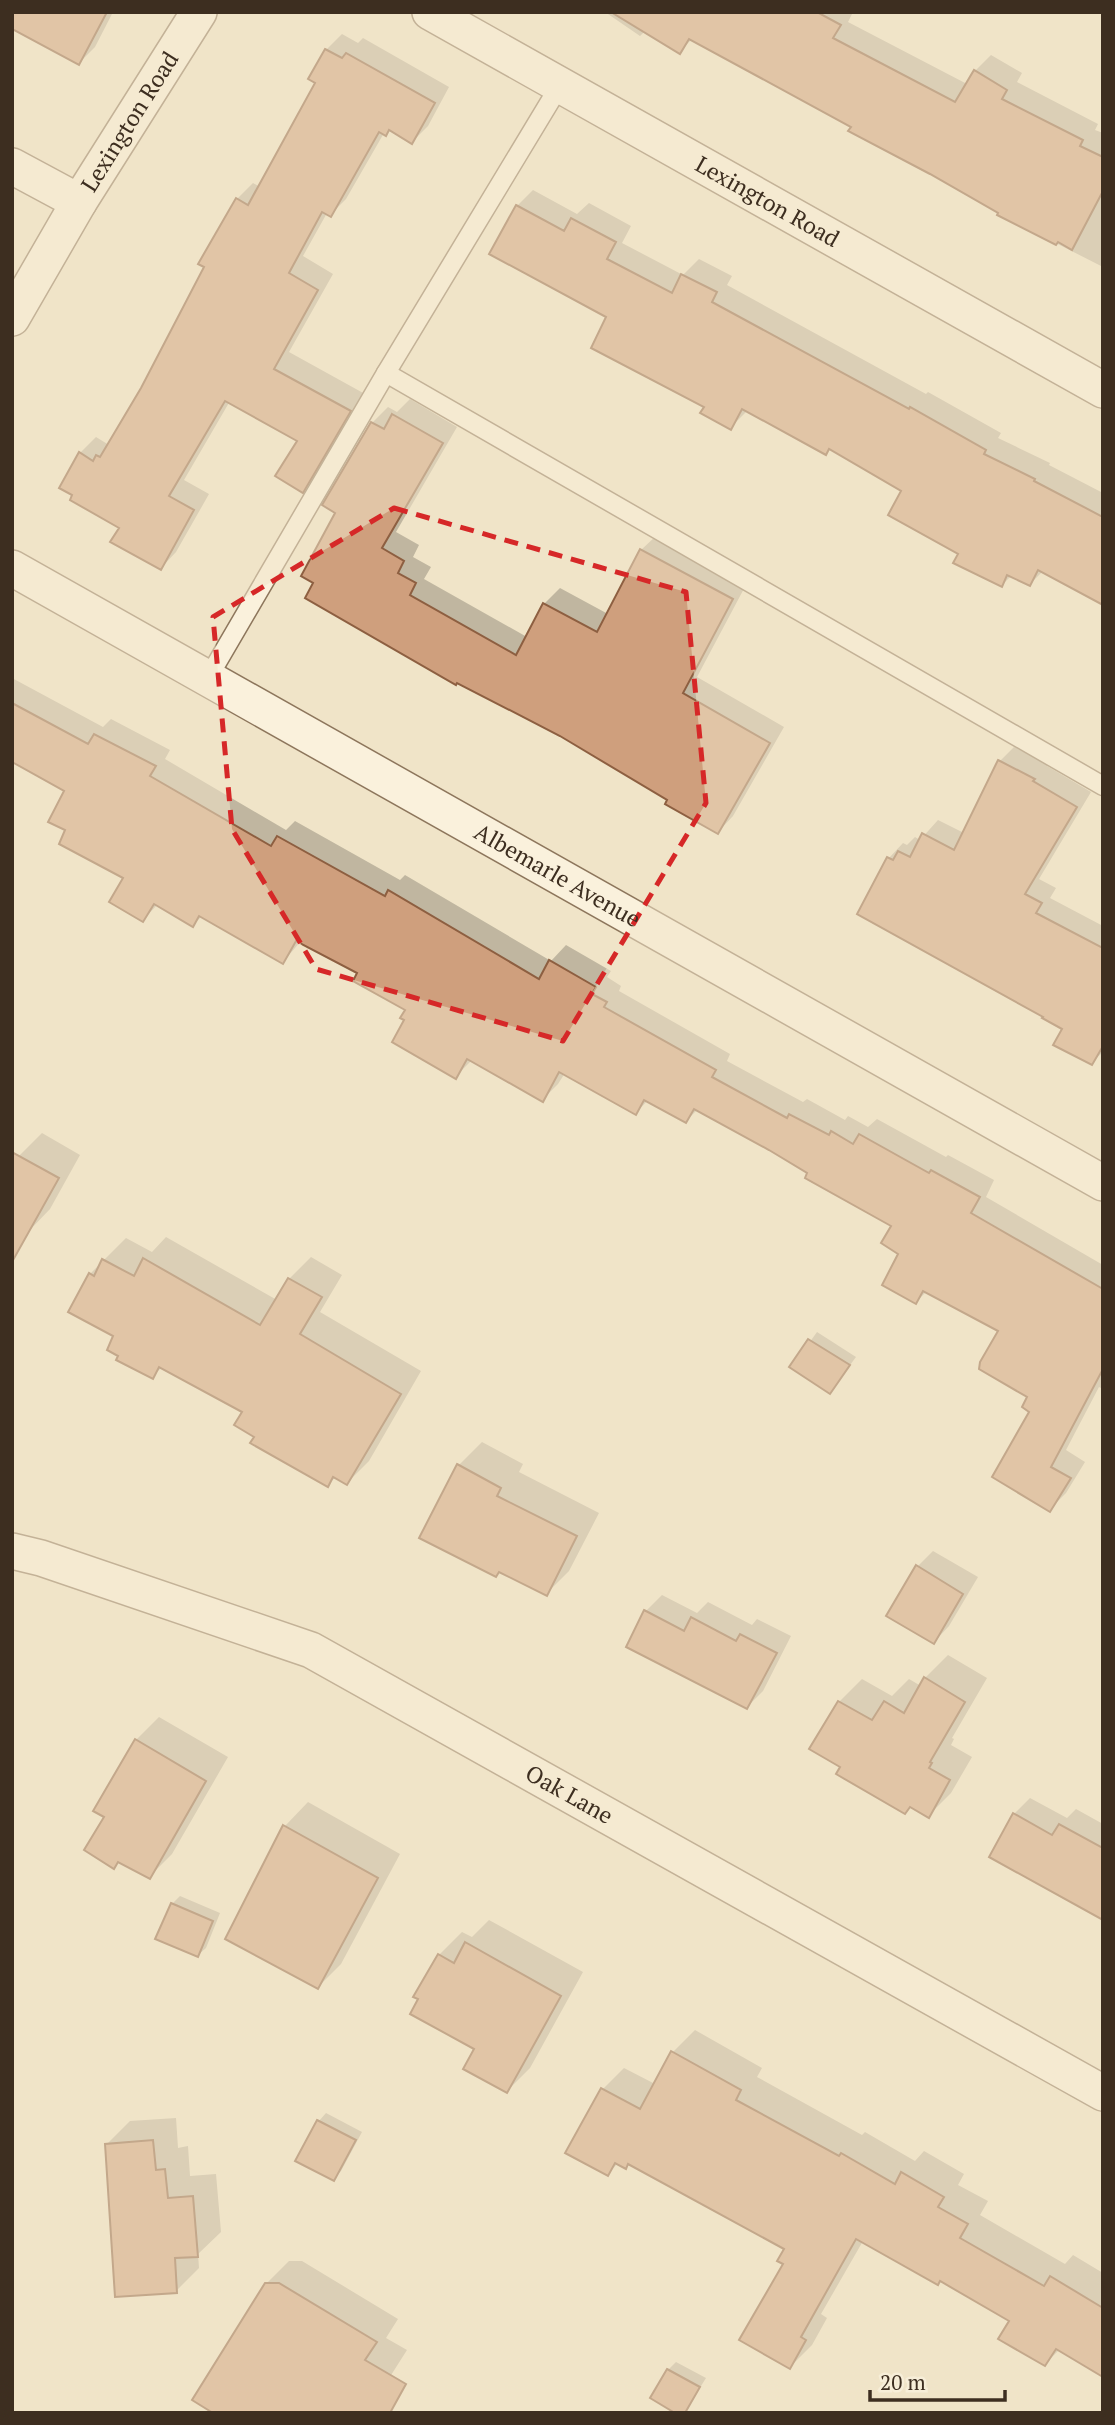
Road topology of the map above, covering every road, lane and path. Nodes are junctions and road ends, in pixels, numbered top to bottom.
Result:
1 (199, 12) edge
2 (430, 12) edge
3 (560, 85) junction
4 (12, 166) edge
5 (79, 202) junction
6 (12, 318) edge
7 (386, 373) junction
8 (1103, 390) edge
9 (12, 568) edge
10 (208, 678) junction
11 (1103, 786) edge
12 (1101, 1178) edge
13 (12, 1552) edge
14 (1103, 2093) edge

1 - 5 street, Lexington Road
2 - 3 street, Lexington Road
3 - 7 lane
3 - 8 street, Lexington Road
4 - 5 street, Lexington Road
5 - 6 street
7 - 10 lane
7 - 11 lane
9 - 10 street, Albemarle Avenue
10 - 12 street, Albemarle Avenue
13 - 14 street, Oak Lane

